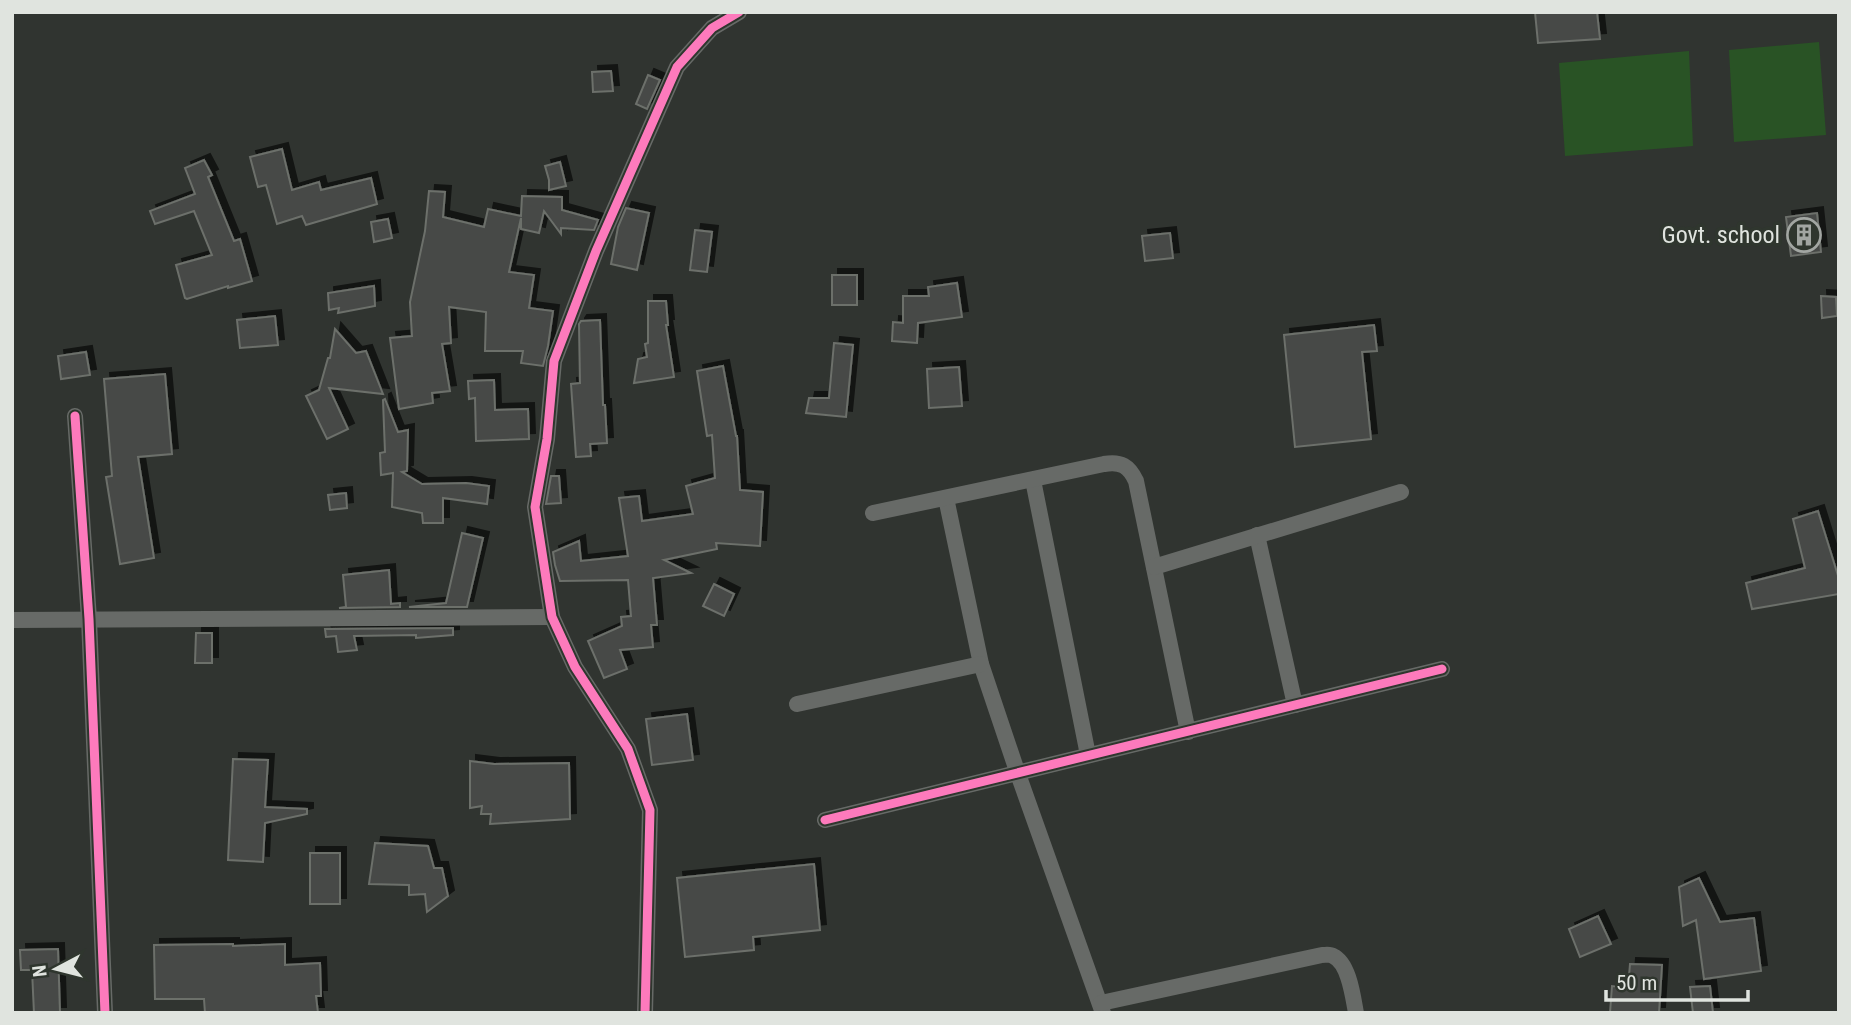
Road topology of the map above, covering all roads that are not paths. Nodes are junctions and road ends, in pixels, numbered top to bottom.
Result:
1 (738, 12) edge
2 (75, 416) dead end
3 (1033, 480) junction
4 (1401, 492) dead end
5 (946, 498) junction
6 (873, 513) dead end
7 (1256, 536) junction
8 (1154, 567) junction
9 (552, 617) junction
10 (89, 619) junction
11 (12, 620) edge
12 (981, 664) junction
13 (1442, 669) dead end
14 (797, 704) dead end
15 (1294, 705) junction
16 (1188, 732) junction
17 (1088, 755) junction
18 (1018, 774) junction
19 (825, 820) dead end
20 (1102, 1008) edge
21 (105, 1013) edge
22 (645, 1013) edge
23 (1356, 1013) edge

1 - 9 street
2 - 10 street
3 - 5 street
3 - 8 street
3 - 17 street
4 - 7 street
5 - 6 street
5 - 12 street
7 - 8 street
7 - 15 street
8 - 16 street
9 - 10 street
9 - 22 street
10 - 11 street
10 - 21 street
12 - 14 street
12 - 18 street
13 - 15 street
15 - 16 street
16 - 17 street
17 - 18 street
18 - 19 street
18 - 20 street
20 - 23 street

